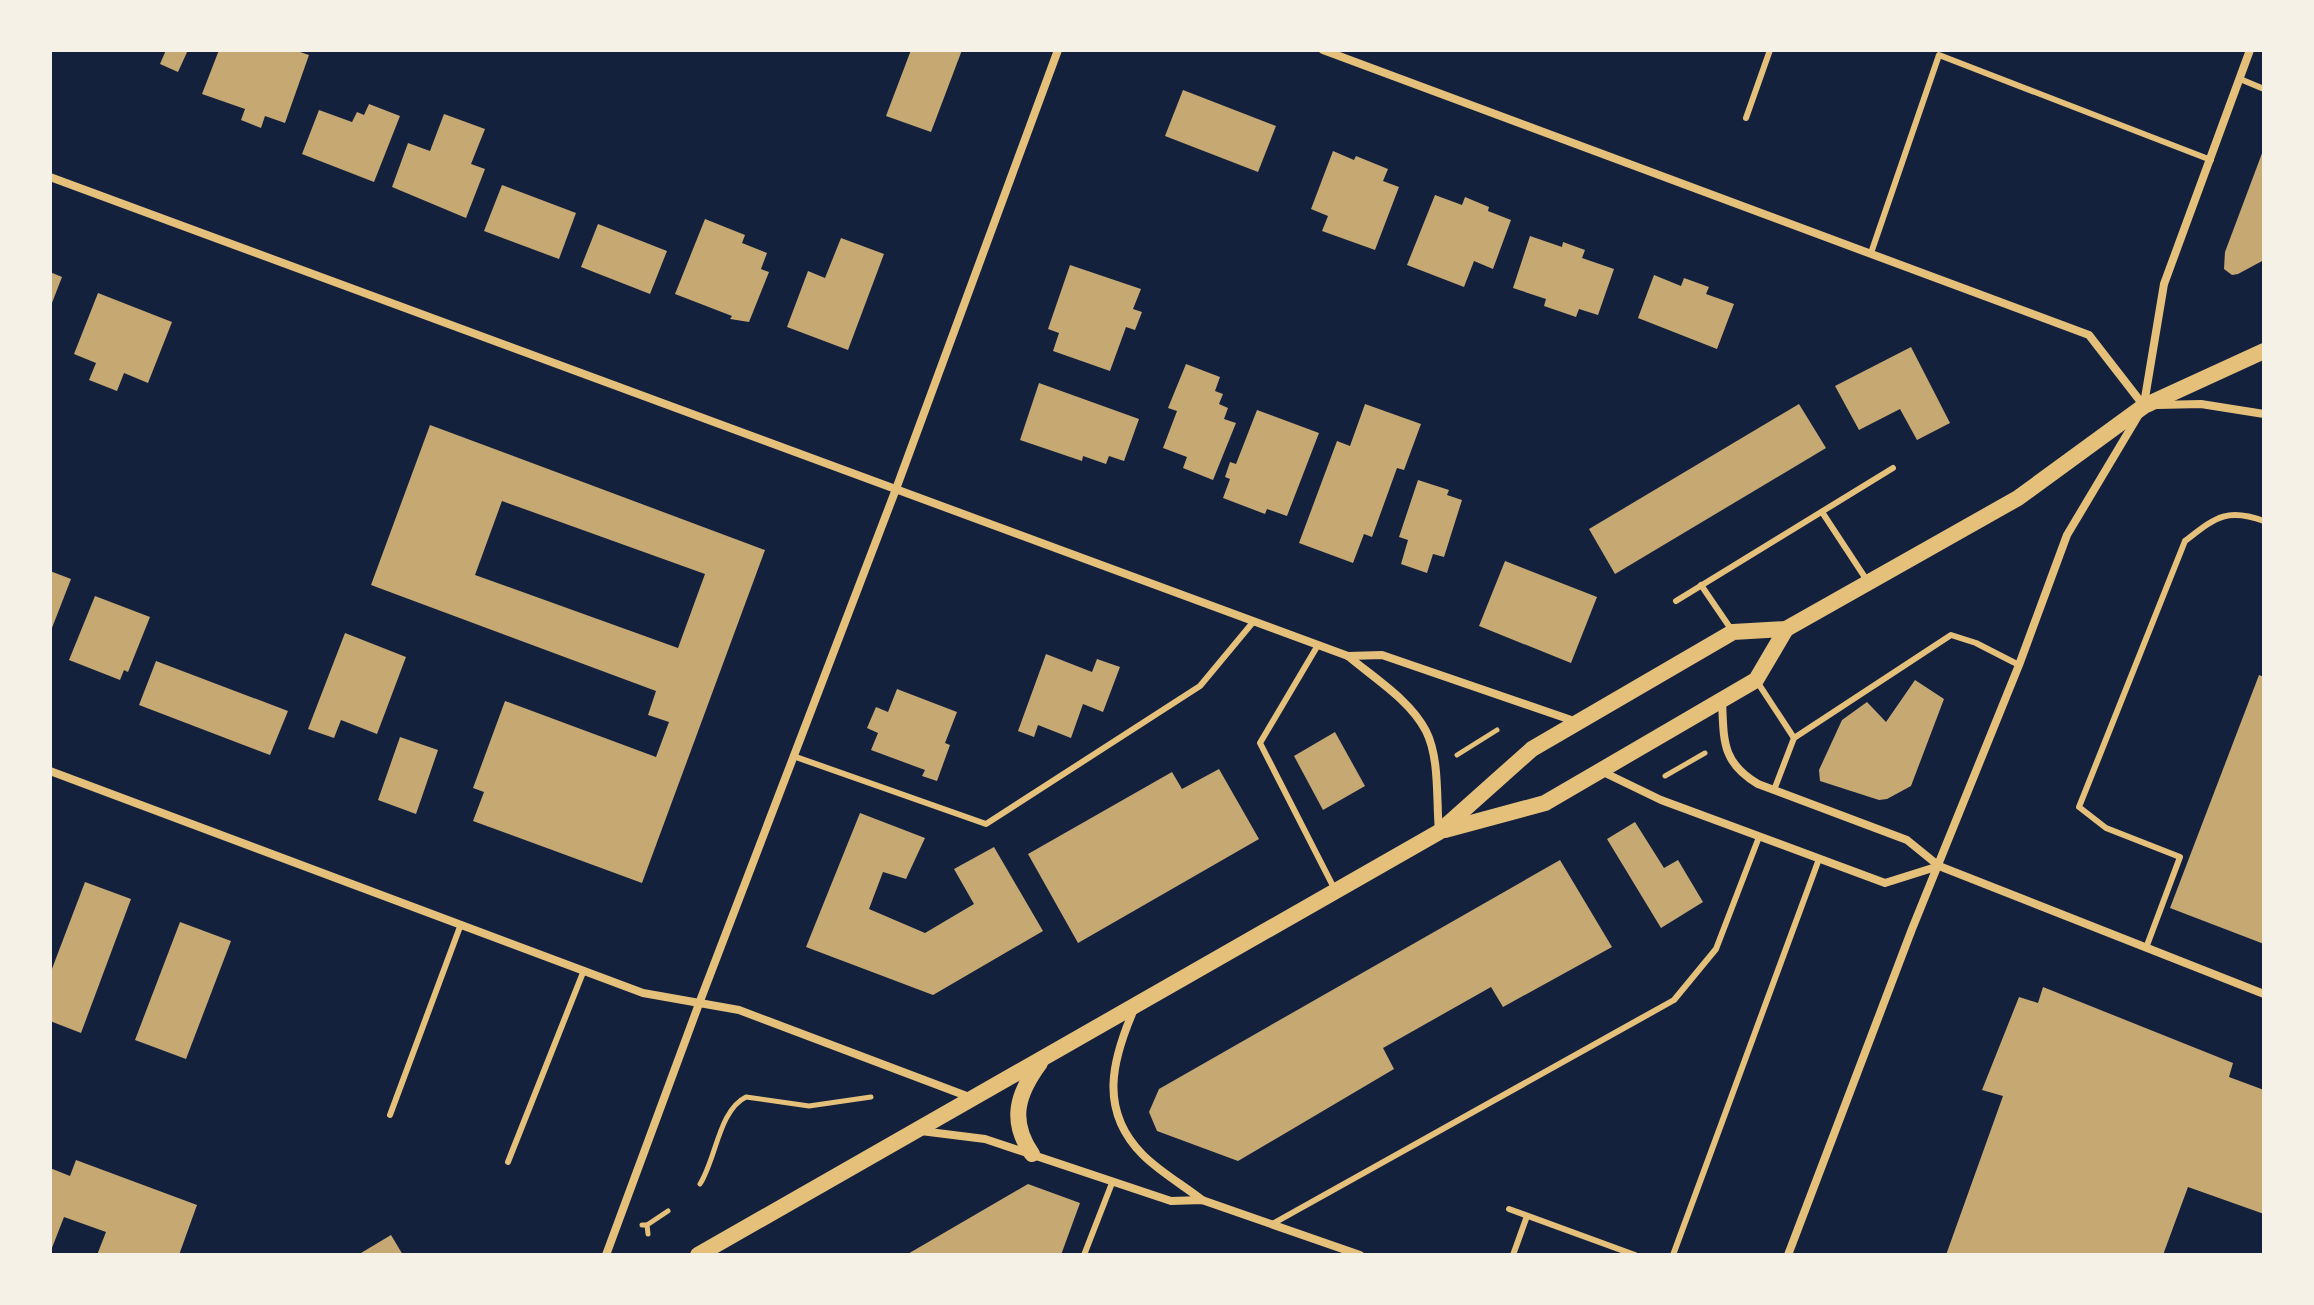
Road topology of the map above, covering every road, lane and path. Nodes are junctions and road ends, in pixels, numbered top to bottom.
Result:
1 (1058, 50) edge
2 (1323, 50) edge
3 (1770, 50) edge
4 (2250, 50) edge
5 (2240, 79) junction
6 (2264, 89) edge
7 (1746, 118) dead end
8 (2211, 160) junction
9 (50, 177) edge
10 (1871, 253) junction
11 (2264, 351) edge
12 (2144, 406) junction
13 (2264, 414) edge
14 (1893, 468) dead end
15 (896, 489) junction
16 (1822, 512) junction
17 (2264, 521) edge
18 (1868, 582) junction
19 (1701, 585) junction
20 (1676, 601) dead end
21 (1254, 621) junction
22 (1786, 629) junction
23 (1733, 632) junction
24 (1318, 645) junction
25 (1348, 656) junction
26 (2019, 665) junction
27 (1756, 680) junction
28 (1722, 700) junction
29 (1578, 722) junction
30 (1497, 730) dead end
31 (1794, 738) junction
32 (1712, 748) dead end
33 (793, 756) junction
34 (1446, 761) dead end
35 (50, 771) edge
36 (1601, 771) junction
37 (1654, 783) dead end
38 (1774, 790) junction
39 (1439, 832) junction
40 (1759, 837) junction
41 (1819, 859) junction
42 (1939, 866) junction
43 (1335, 891) junction
44 (461, 924) junction
45 (2146, 948) junction
46 (584, 970) junction
47 (2264, 994) edge
48 (700, 1001) junction
49 (1136, 1005) junction
50 (1045, 1056) junction
51 (871, 1097) dead end
52 (972, 1098) junction
53 (390, 1115) dead end
54 (917, 1131) junction
55 (1032, 1154) junction
56 (508, 1162) dead end
57 (1112, 1183) junction
58 (700, 1184) dead end
59 (1202, 1200) junction
60 (1509, 1209) dead end
61 (668, 1211) dead end
62 (1527, 1216) junction
63 (1274, 1223) junction
64 (638, 1225) dead end
65 (647, 1225) junction
66 (648, 1234) dead end
67 (606, 1255) edge
68 (698, 1255) edge
69 (1084, 1255) edge
70 (1360, 1255) edge
71 (1513, 1255) edge
72 (1635, 1255) edge
73 (1673, 1255) edge
74 (1788, 1255) edge

1 - 15 street
2 - 10 street
3 - 7 lane
4 - 5 street
5 - 6 lane
5 - 8 street
8 - 10 lane
8 - 12 street
9 - 15 street
10 - 12 street
11 - 12 main road
12 - 13 street
12 - 18 main road
12 - 26 street
14 - 16 lane
15 - 21 street
15 - 33 street
16 - 18 lane
16 - 19 lane
17 - 45 lane
18 - 22 main road
19 - 20 lane
19 - 23 lane
21 - 24 street
21 - 33 lane
22 - 23 main road
22 - 27 main road
23 - 29 main road
24 - 25 street
24 - 43 lane
25 - 29 street
25 - 39 street
26 - 31 lane
26 - 42 street
27 - 28 main road
27 - 31 lane
28 - 36 main road
28 - 38 street
29 - 39 main road
30 - 34 path
31 - 38 lane
32 - 37 path
33 - 48 street
35 - 44 street
36 - 39 main road
36 - 40 street
38 - 42 street
39 - 43 main road
40 - 41 street
40 - 63 lane
41 - 42 street
41 - 73 lane
42 - 45 street
42 - 74 street
43 - 49 main road
44 - 46 street
44 - 53 lane
45 - 47 street
46 - 48 street
46 - 56 lane
48 - 52 street
48 - 67 street
49 - 50 main road
49 - 59 street
50 - 52 main road
50 - 55 main road
51 - 58 path
52 - 54 main road
54 - 55 street
54 - 68 main road
55 - 57 street
57 - 59 street
57 - 69 lane
59 - 63 street
60 - 62 lane
61 - 65 path
62 - 71 lane
62 - 72 lane
63 - 70 street
64 - 65 path
65 - 66 path

